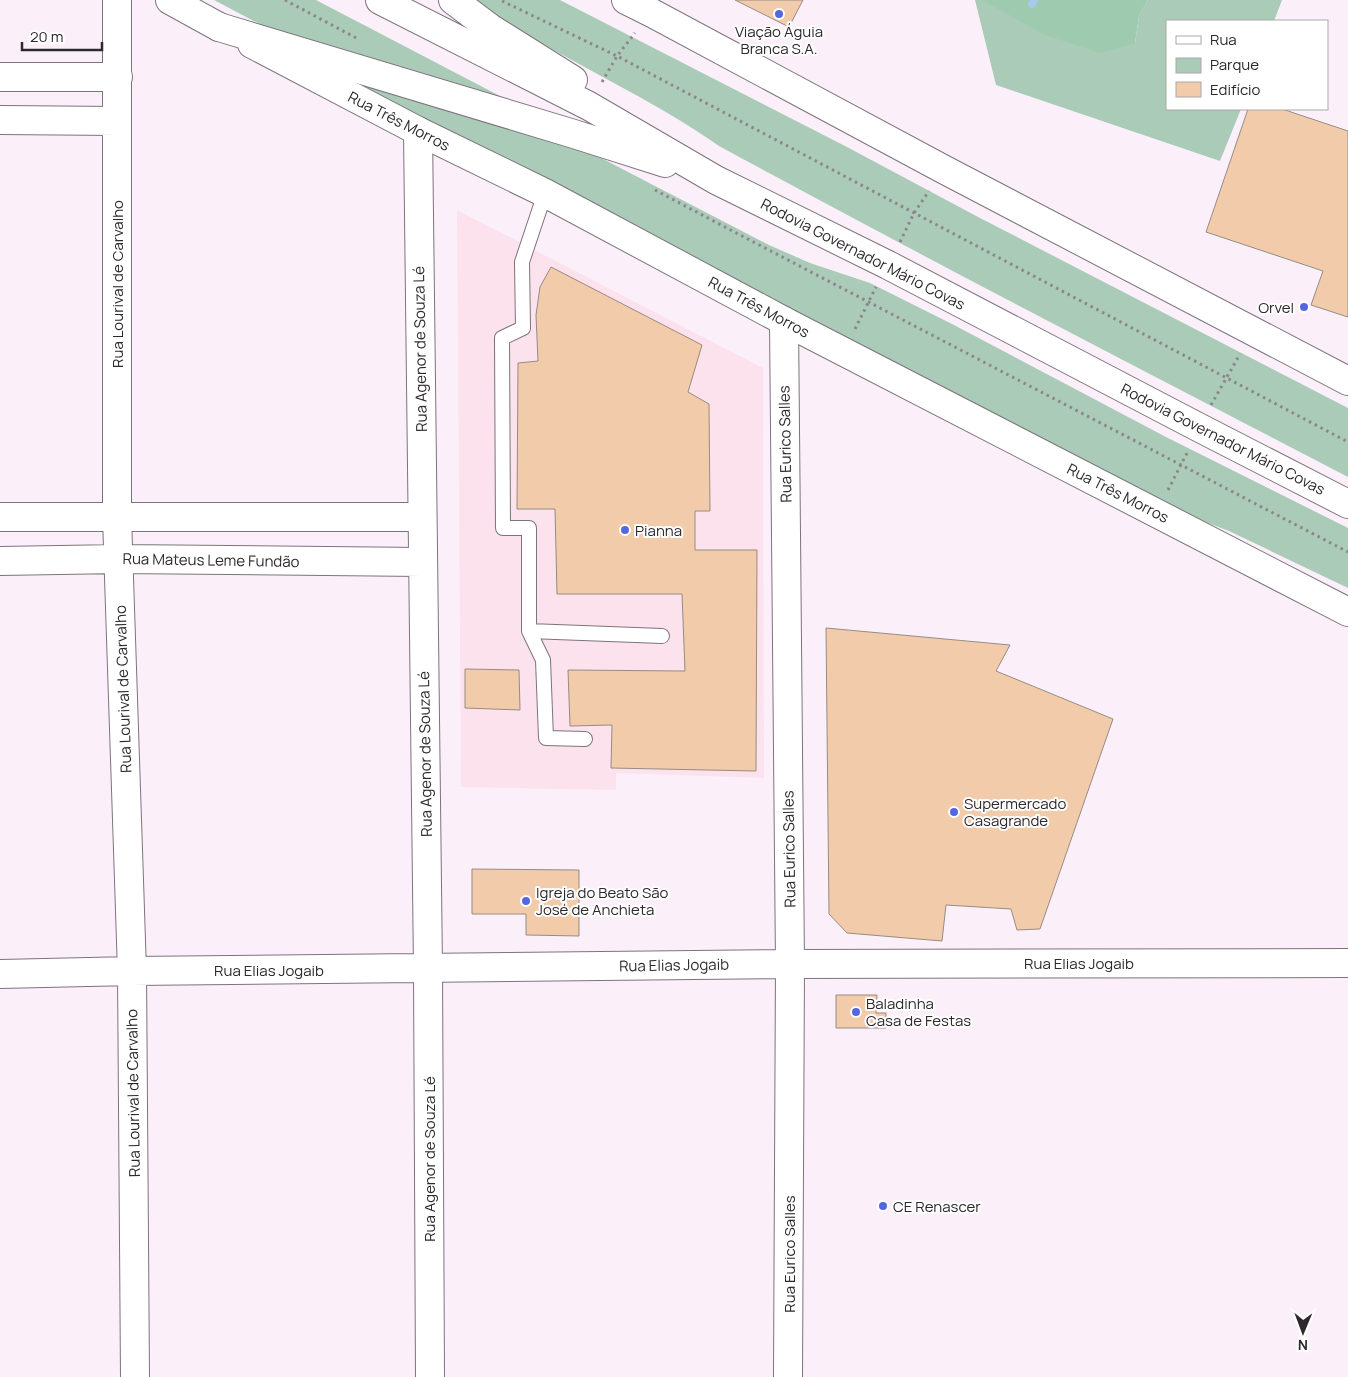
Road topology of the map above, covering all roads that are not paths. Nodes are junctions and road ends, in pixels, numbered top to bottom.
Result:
1 (117, 0) edge
2 (170, 0) edge
3 (380, 0) edge
4 (453, 0) edge
5 (626, 0) edge
6 (220, 27) junction
7 (0, 77) edge
8 (118, 77) junction
9 (0, 120) edge
10 (117, 121) junction
11 (418, 131) junction
12 (716, 180) junction
13 (545, 193) junction
14 (784, 321) junction
15 (1348, 380) edge
16 (1348, 504) edge
17 (0, 517) edge
18 (117, 517) junction
19 (422, 517) junction
20 (119, 559) junction
21 (0, 561) edge
22 (422, 562) junction
23 (1348, 612) edge
24 (529, 631) junction
25 (662, 636) dead end
26 (585, 739) dead end
27 (1348, 963) edge
28 (790, 964) junction
29 (428, 969) junction
30 (132, 971) junction
31 (0, 974) edge
32 (136, 1377) edge
33 (430, 1377) edge
34 (788, 1377) edge

1 - 8 main road, Rua Lourival de Carvalho
2 - 6 main road, Rua Três Morros
3 - 12 main road, Rodovia Governador Mário Covas
4 - 12 main road
5 - 15 main road
6 - 11 main road, Rua Três Morros
6 - 12 main road
7 - 8 main road
8 - 10 main road, Rua Lourival de Carvalho
9 - 10 main road
10 - 18 main road, Rua Lourival de Carvalho
11 - 13 main road, Rua Três Morros
11 - 19 main road, Rua Agenor de Souza Lé
12 - 16 main road, Rodovia Governador Mário Covas
13 - 14 main road, Rua Três Morros
13 - 24 lane
14 - 23 main road, Rua Três Morros
14 - 28 main road, Rua Eurico Salles
17 - 18 main road
18 - 19 main road
18 - 20 main road, Rua Lourival de Carvalho
19 - 22 main road, Rua Agenor de Souza Lé
20 - 21 main road, Rua Mateus Leme Fundão
20 - 22 main road, Rua Mateus Leme Fundão
20 - 30 main road, Rua Lourival de Carvalho
22 - 29 main road, Rua Agenor de Souza Lé
24 - 25 lane
24 - 26 lane
27 - 28 main road, Rua Elias Jogaib
28 - 29 main road, Rua Elias Jogaib
28 - 34 main road, Rua Eurico Salles
29 - 30 main road, Rua Elias Jogaib
29 - 33 main road, Rua Agenor de Souza Lé
30 - 31 main road, Rua Elias Jogaib
30 - 32 main road, Rua Lourival de Carvalho

